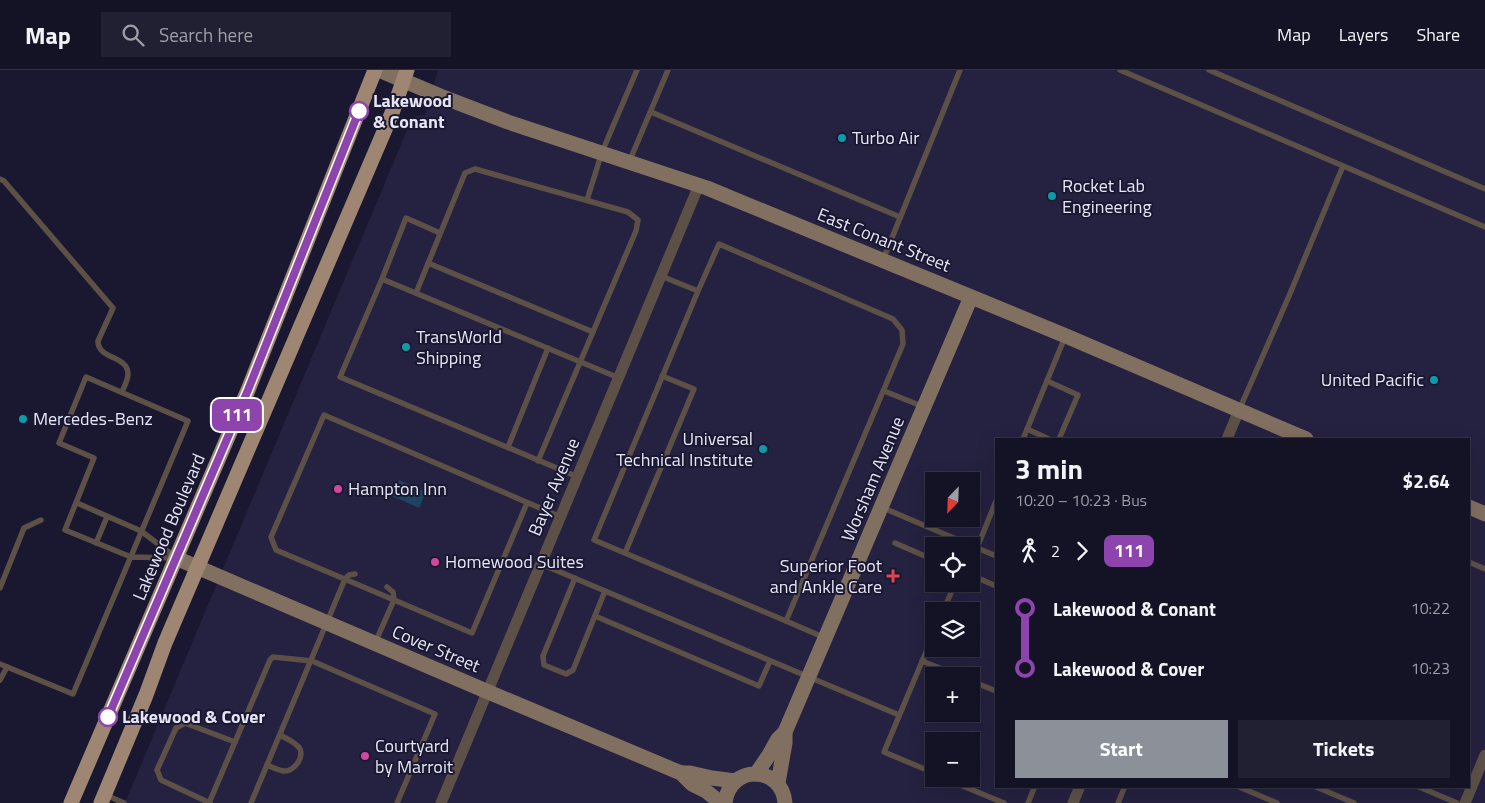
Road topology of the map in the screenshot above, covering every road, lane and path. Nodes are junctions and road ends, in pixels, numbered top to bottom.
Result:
1 (375, 70) edge
2 (379, 70) edge
3 (637, 70) edge
4 (668, 70) edge
5 (960, 70) edge
6 (1120, 70) edge
7 (1209, 70) edge
8 (406, 75) edge
9 (650, 112) junction
10 (602, 152) junction
11 (630, 162) junction
12 (1342, 166) junction
13 (0, 179) edge
14 (699, 185) junction
15 (1485, 189) edge
16 (587, 200) junction
17 (900, 216) junction
18 (1485, 227) edge
19 (440, 233) junction
20 (883, 260) junction
21 (428, 263) junction
22 (661, 276) junction
23 (382, 279) junction
24 (698, 291) junction
25 (416, 293) junction
26 (971, 296) junction
27 (592, 332) junction
28 (1066, 336) junction
29 (548, 348) junction
30 (580, 362) junction
31 (662, 376) junction
32 (619, 378) junction
33 (1047, 381) junction
34 (884, 390) junction
35 (122, 392) junction
36 (924, 408) junction
37 (1239, 410) junction
38 (1026, 429) junction
39 (1022, 438) edge
40 (1047, 438) edge
41 (1059, 438) edge
42 (1227, 438) edge
43 (1304, 438) edge
44 (508, 447) junction
45 (538, 461) junction
46 (578, 478) junction
47 (526, 502) junction
48 (77, 503) junction
49 (995, 504) edge
50 (1470, 507) edge
51 (881, 508) junction
52 (1485, 514) edge
53 (107, 516) junction
54 (561, 517) junction
55 (41, 520) dead end
56 (142, 531) junction
57 (949, 537) edge
58 (978, 537) edge
59 (96, 543) junction
60 (895, 543) dead end
61 (980, 550) edge
62 (625, 553) junction
63 (925, 556) edge
64 (995, 556) edge
65 (131, 557) junction
66 (176, 558) junction
67 (1470, 562) edge
68 (541, 564) junction
69 (198, 568) junction
70 (1485, 569) edge
71 (355, 574) dead end
72 (575, 578) junction
73 (345, 579) junction
74 (980, 580) edge
75 (995, 586) edge
76 (387, 587) dead end
77 (0, 588) edge
78 (605, 591) junction
79 (394, 600) junction
80 (595, 616) junction
81 (786, 621) junction
82 (327, 623) junction
83 (825, 638) junction
84 (375, 643) junction
85 (925, 653) edge
86 (922, 660) junction
87 (312, 661) junction
88 (770, 661) junction
89 (0, 664) edge
90 (7, 667) junction
91 (939, 667) edge
92 (809, 677) junction
93 (0, 680) edge
94 (980, 685) edge
95 (486, 691) junction
96 (995, 691) edge
97 (899, 715) junction
98 (785, 732) junction
99 (280, 735) junction
100 (235, 742) junction
101 (1485, 755) edge
102 (267, 765) junction
103 (925, 769) edge
104 (681, 773) junction
105 (756, 774) junction
106 (735, 781) junction
107 (778, 784) junction
108 (965, 787) edge
109 (1034, 788) edge
110 (1078, 788) edge
111 (1124, 788) edge
112 (1242, 788) edge
113 (1319, 788) edge
114 (1422, 788) edge
115 (102, 799) edge
116 (71, 803) edge
117 (124, 803) edge
118 (209, 803) edge
119 (251, 803) edge
120 (397, 803) edge
121 (441, 803) edge
122 (721, 803) edge
123 (725, 803) edge
124 (786, 803) edge
125 (1004, 803) edge
126 (1028, 803) edge
127 (1073, 803) edge
128 (1118, 803) edge
129 (1277, 803) edge
130 (1354, 803) edge
131 (1457, 803) edge
132 (1465, 803) edge

1 - 66 main road, Lakewood Boulevard
2 - 8 street, East Conant Street
3 - 10 lane
4 - 9 lane
5 - 17 lane
6 - 12 lane
7 - 15 lane
8 - 10 street, East Conant Street
8 - 69 main road
9 - 11 lane
9 - 17 lane
10 - 11 street, East Conant Street
10 - 16 lane
11 - 14 street, East Conant Street
12 - 18 lane
12 - 37 lane
13 - 35 lane
14 - 20 street, East Conant Street
14 - 22 street, Bayer Avenue
16 - 19 lane
16 - 27 lane
17 - 20 lane
19 - 21 lane
19 - 23 lane
20 - 26 street, East Conant Street
21 - 25 lane
21 - 27 lane
22 - 24 lane
22 - 32 street, Bayer Avenue
23 - 25 lane
23 - 44 lane
24 - 31 lane
24 - 34 lane
25 - 29 lane
26 - 28 street, East Conant Street
26 - 36 street, Worsham Avenue
27 - 30 lane
28 - 33 lane
28 - 37 street, East Conant Street
29 - 30 lane
29 - 44 lane
30 - 32 lane
30 - 45 lane
31 - 62 lane
31 - 62 lane
32 - 46 street, Bayer Avenue
33 - 38 lane
33 - 41 lane
34 - 36 lane
34 - 81 lane
35 - 48 lane
35 - 56 lane
36 - 51 street, Worsham Avenue
37 - 42 street
37 - 43 street, East Conant Street
38 - 39 lane
38 - 40 lane
44 - 45 lane
45 - 46 lane
46 - 54 street, Bayer Avenue
47 - 54 lane
47 - 73 lane
47 - 79 lane
48 - 53 lane
48 - 59 lane
49 - 58 lane
50 - 52 street
51 - 57 lane
51 - 83 street, Worsham Avenue
53 - 56 lane
53 - 59 lane
54 - 68 street, Bayer Avenue
55 - 77 lane
56 - 65 lane
56 - 66 lane
59 - 65 lane
60 - 63 lane
61 - 64 lane
62 - 81 lane
65 - 66 lane
65 - 90 lane
66 - 69 street, Cover Street
66 - 116 main road, Lakewood Boulevard
67 - 70 lane
68 - 72 lane
68 - 95 street, Bayer Avenue
69 - 82 street, Cover Street
69 - 115 main road
71 - 73 lane
72 - 78 lane
72 - 80 lane
73 - 79 lane
73 - 82 lane
74 - 75 lane
76 - 79 lane
78 - 80 lane
78 - 88 lane
79 - 84 lane
80 - 88 lane
81 - 83 lane
82 - 84 street, Cover Street
82 - 87 lane
83 - 92 street, Worsham Avenue
84 - 95 street, Cover Street
85 - 86 lane
86 - 91 lane
86 - 97 lane
87 - 99 lane
87 - 100 lane
87 - 120 lane
88 - 92 lane
89 - 90 lane
90 - 93 lane
92 - 97 lane
92 - 98 street, Worsham Avenue
94 - 96 lane
95 - 104 street, Cover Street
95 - 121 street, Bayer Avenue
97 - 103 lane
98 - 105 street, Worsham Avenue
98 - 107 street, Worsham Avenue
99 - 102 lane
99 - 102 lane
100 - 118 lane
100 - 118 lane
101 - 132 street
102 - 119 lane
104 - 106 street, Cover Street
104 - 122 street, Cover Street
105 - 106 street
105 - 107 street
106 - 123 street
107 - 124 street
108 - 125 lane
109 - 126 lane
110 - 127 street
111 - 128 lane
112 - 129 lane
113 - 130 lane
114 - 131 lane
115 - 117 lane

